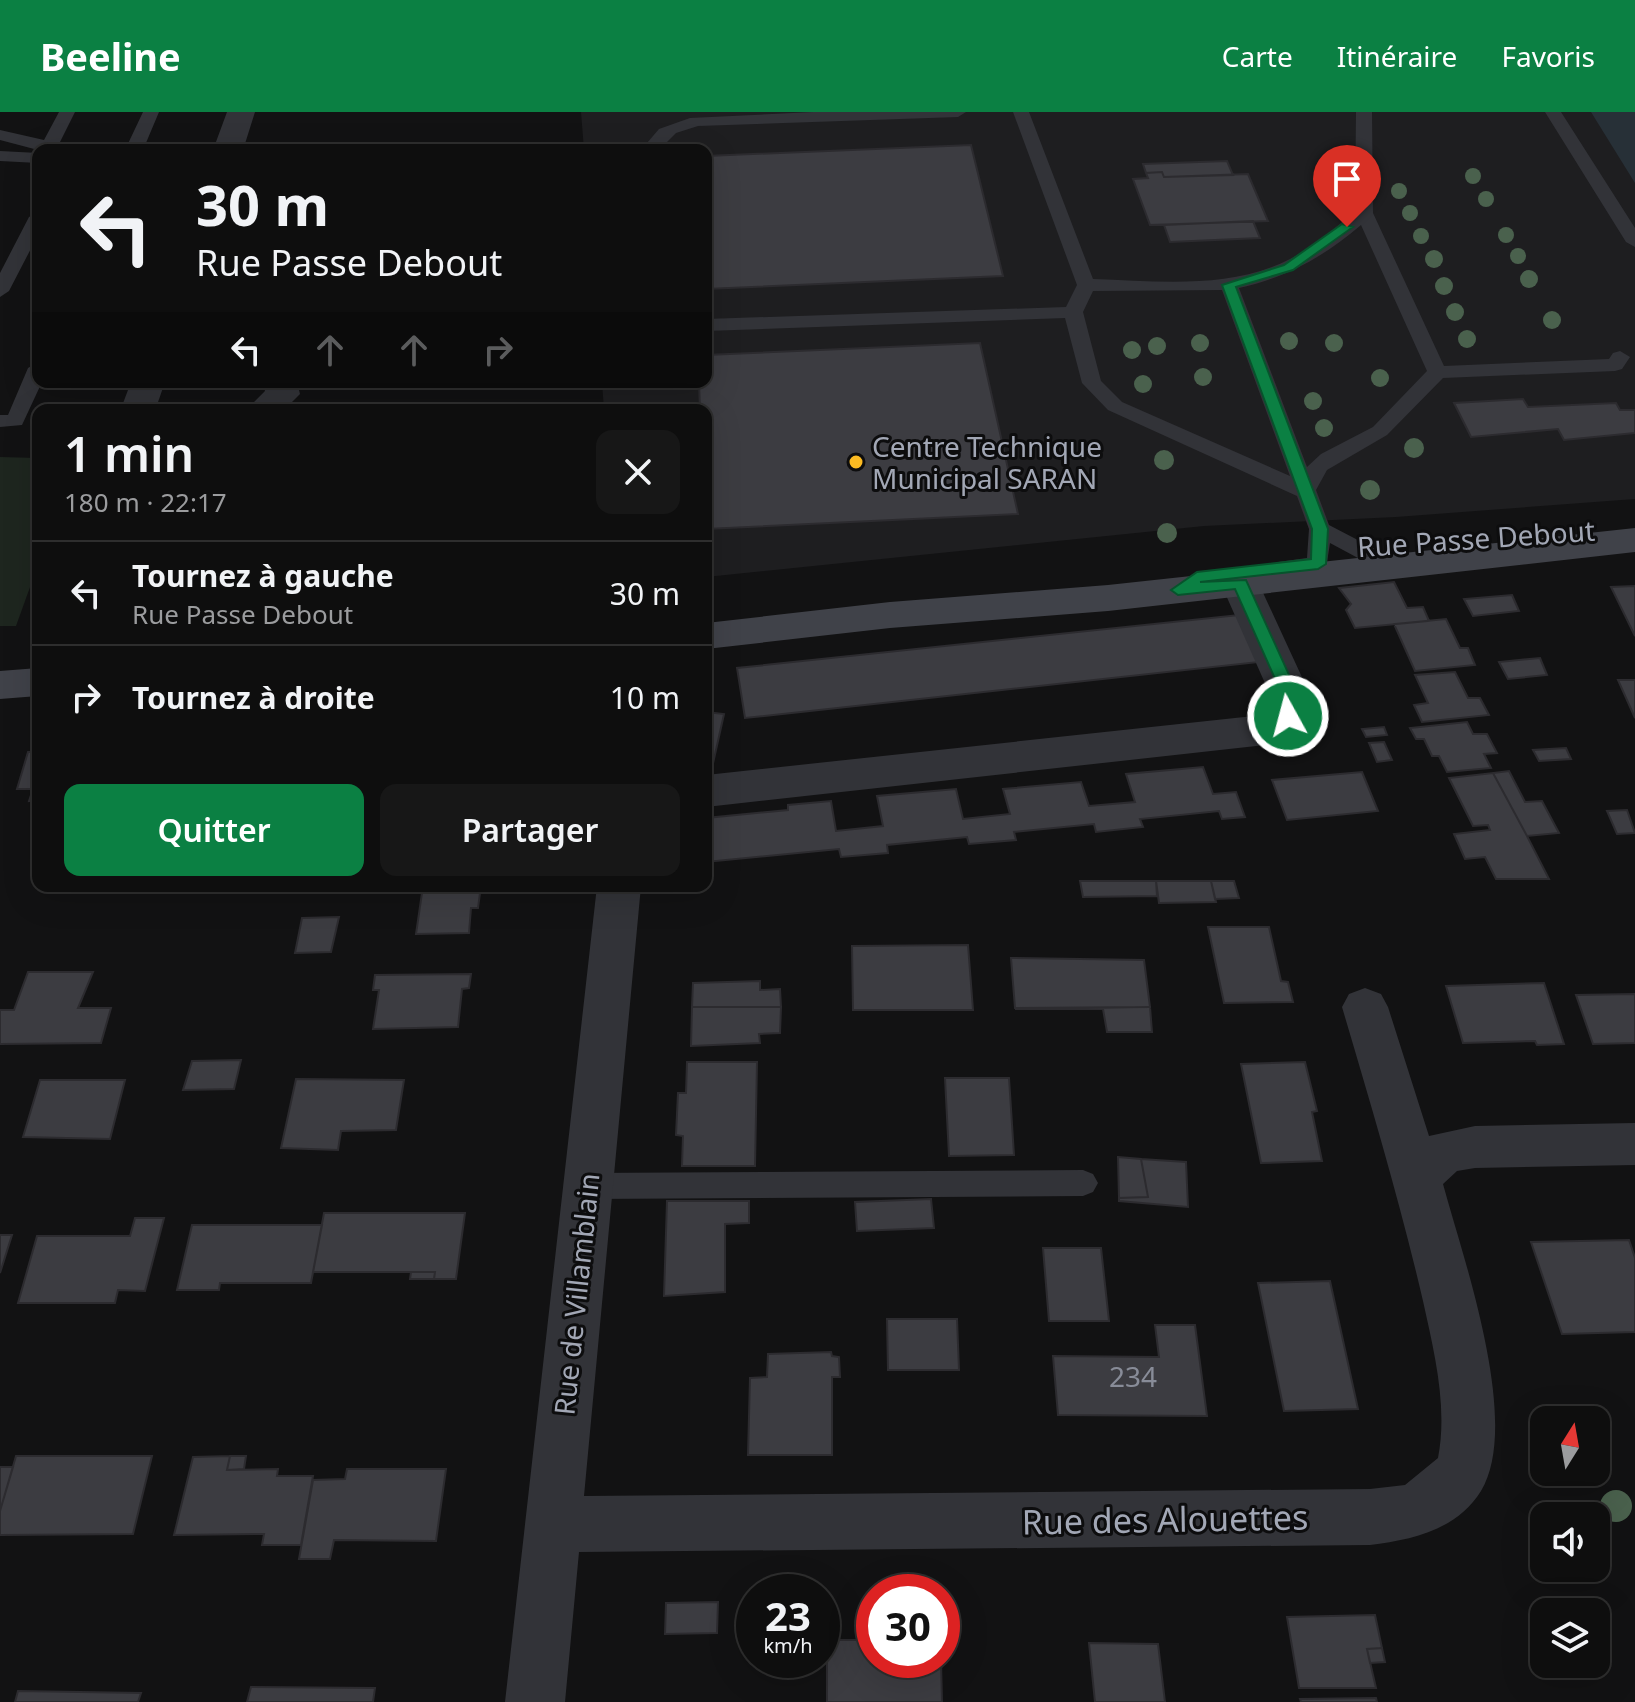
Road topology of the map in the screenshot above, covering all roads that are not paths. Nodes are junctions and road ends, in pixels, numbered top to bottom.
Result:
1 (67, 112) edge
2 (151, 112) edge
3 (241, 112) edge
4 (958, 112) edge
5 (1021, 112) edge
6 (1364, 112) edge
7 (1553, 112) edge
8 (0, 135) edge
9 (52, 144) edge
10 (137, 144) edge
11 (230, 144) edge
12 (654, 144) edge
13 (32, 145) edge
14 (32, 153) edge
15 (0, 156) edge
16 (1364, 213) junction
17 (32, 229) edge
18 (1635, 242) edge
19 (1086, 285) junction
20 (1229, 285) junction
21 (0, 291) edge
22 (1073, 312) junction
23 (712, 325) edge
24 (1620, 357) dead end
25 (1437, 372) junction
26 (32, 382) edge
27 (282, 388) edge
28 (270, 404) edge
29 (0, 421) edge
30 (1305, 491) junction
31 (1635, 529) edge
32 (1635, 540) edge
33 (1330, 542) junction
34 (1392, 567) junction
35 (1240, 584) junction
36 (1178, 590) junction
37 (890, 615) junction
38 (712, 635) edge
39 (32, 682) edge
40 (0, 685) edge
41 (712, 790) edge
42 (618, 892) edge
43 (1365, 1007) dead end
44 (1635, 1144) edge
45 (1417, 1177) junction
46 (1083, 1183) dead end
47 (587, 1186) junction
48 (552, 1524) junction
49 (535, 1702) edge

1 - 9 lane
2 - 10 lane
3 - 11 street
4 - 12 lane
5 - 19 lane
6 - 16 lane
7 - 18 lane
8 - 13 lane
14 - 15 lane
16 - 20 lane
16 - 25 lane
17 - 21 lane
19 - 20 lane
19 - 22 lane
20 - 30 lane
22 - 23 lane
22 - 30 lane
24 - 25 lane
25 - 30 lane
26 - 29 lane
27 - 28 street
30 - 33 lane
31 - 33 main road, Rue Passe Debout
32 - 34 main road, Rue Passe Debout
33 - 34 lane
33 - 36 lane
33 - 37 main road, Rue Passe Debout
34 - 35 main road, Rue Passe Debout
35 - 36 main road, Rue Passe Debout
35 - 41 street
36 - 37 main road, Rue Passe Debout
37 - 38 main road, Rue Passe Debout
39 - 40 main road
42 - 47 street, Rue de Villamblain
43 - 45 street, Rue des Alouettes
44 - 45 street
45 - 48 street, Rue des Alouettes
46 - 47 lane
47 - 48 street, Rue de Villamblain
48 - 49 street, Rue de Villamblain

